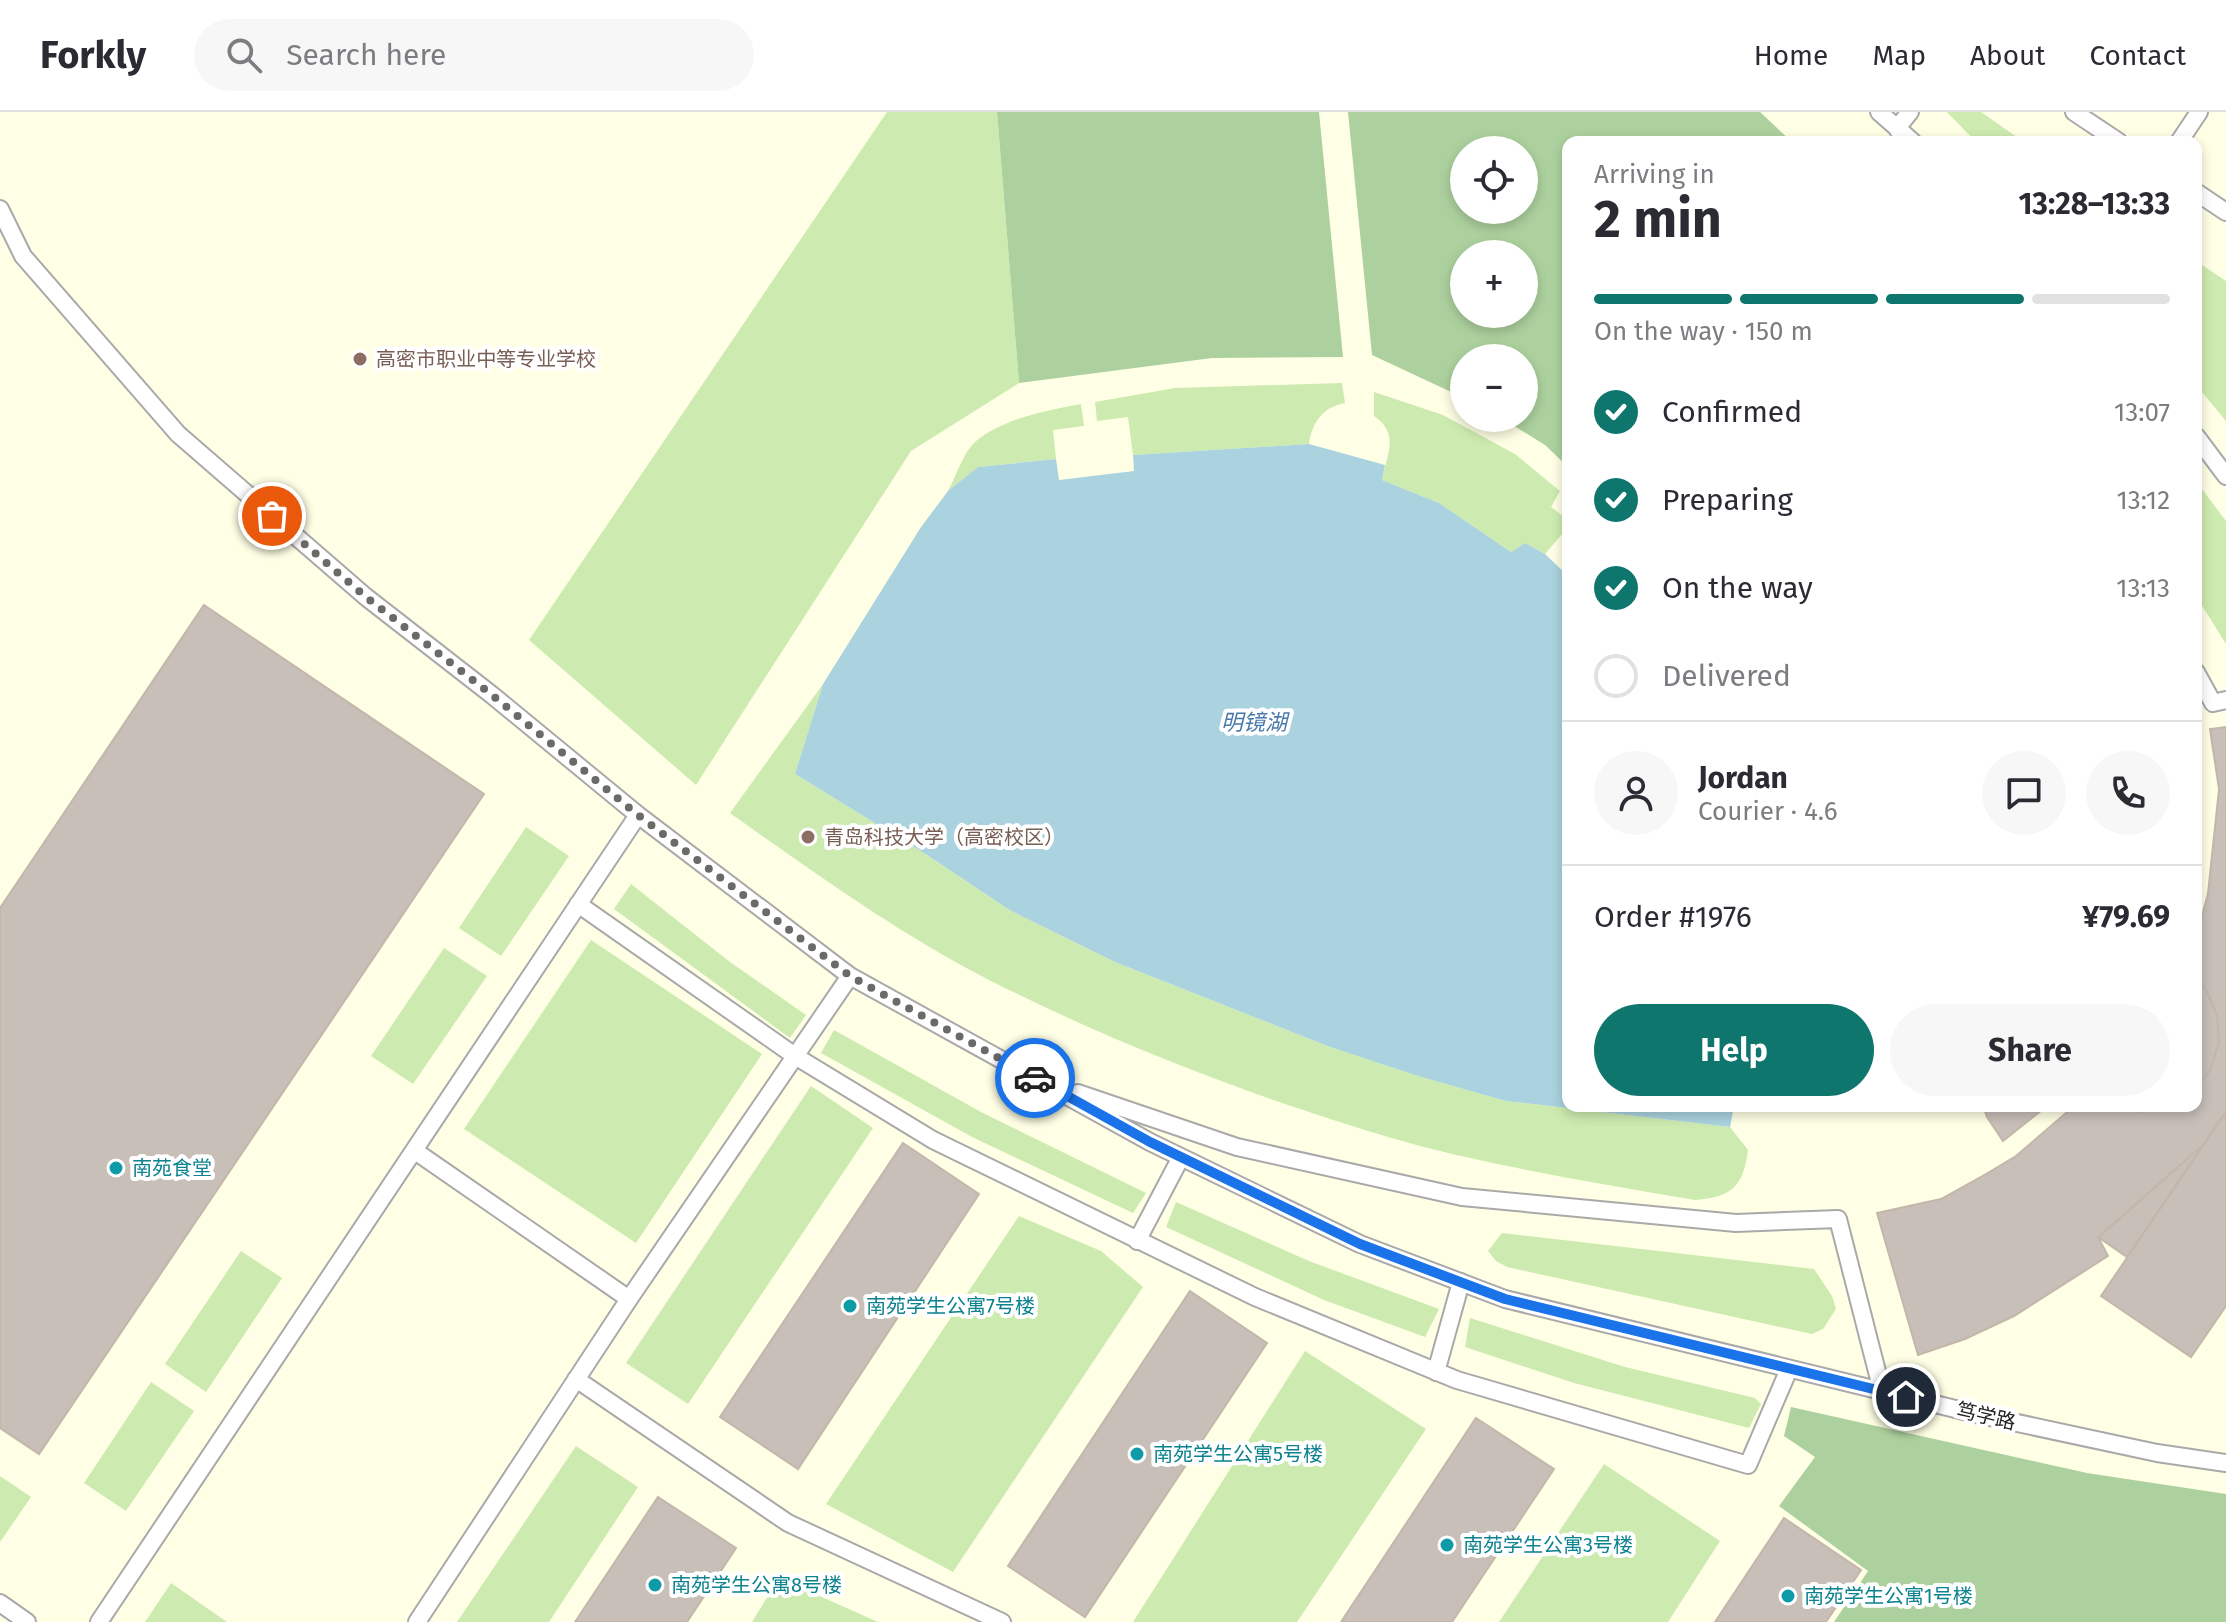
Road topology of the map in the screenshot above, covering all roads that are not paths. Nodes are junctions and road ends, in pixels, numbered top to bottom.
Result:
1 (1879, 112) edge
2 (1910, 112) edge
3 (2074, 112) edge
4 (2199, 112) edge
5 (1901, 135) edge
6 (2110, 136) edge
7 (2183, 136) edge
8 (2202, 196) edge
9 (0, 209) edge
10 (2226, 212) edge
11 (2202, 444) edge
12 (2226, 476) edge
13 (2202, 683) edge
14 (2226, 700) edge
15 (638, 815) junction
16 (578, 904) junction
17 (850, 976) junction
18 (795, 1056) junction
19 (1036, 1079) junction
20 (415, 1151) junction
21 (1181, 1157) junction
22 (1137, 1241) junction
23 (1461, 1282) junction
24 (629, 1299) junction
25 (1789, 1369) junction
26 (1436, 1372) junction
27 (576, 1379) junction
28 (1882, 1391) junction
29 (2226, 1463) edge
30 (0, 1603) edge
31 (27, 1622) edge
32 (99, 1622) edge
33 (417, 1622) edge
34 (1002, 1622) edge

1 - 5 lane
2 - 5 lane
3 - 6 lane
4 - 7 lane
8 - 10 lane
9 - 15 lane, 笃学路
11 - 12 lane
13 - 14 lane
15 - 16 lane
15 - 17 lane, 笃学路
16 - 18 lane
16 - 20 lane
17 - 18 lane
17 - 19 lane, 笃学路
18 - 22 lane
18 - 24 lane
19 - 21 lane, 笃学路
19 - 28 lane
20 - 24 lane
20 - 32 lane
21 - 22 lane
21 - 23 lane, 笃学路
22 - 26 lane
23 - 25 lane, 笃学路
23 - 26 lane
24 - 27 lane
25 - 26 lane
25 - 28 lane, 笃学路
27 - 33 lane
27 - 34 lane
28 - 29 lane, 笃学路
30 - 31 lane

